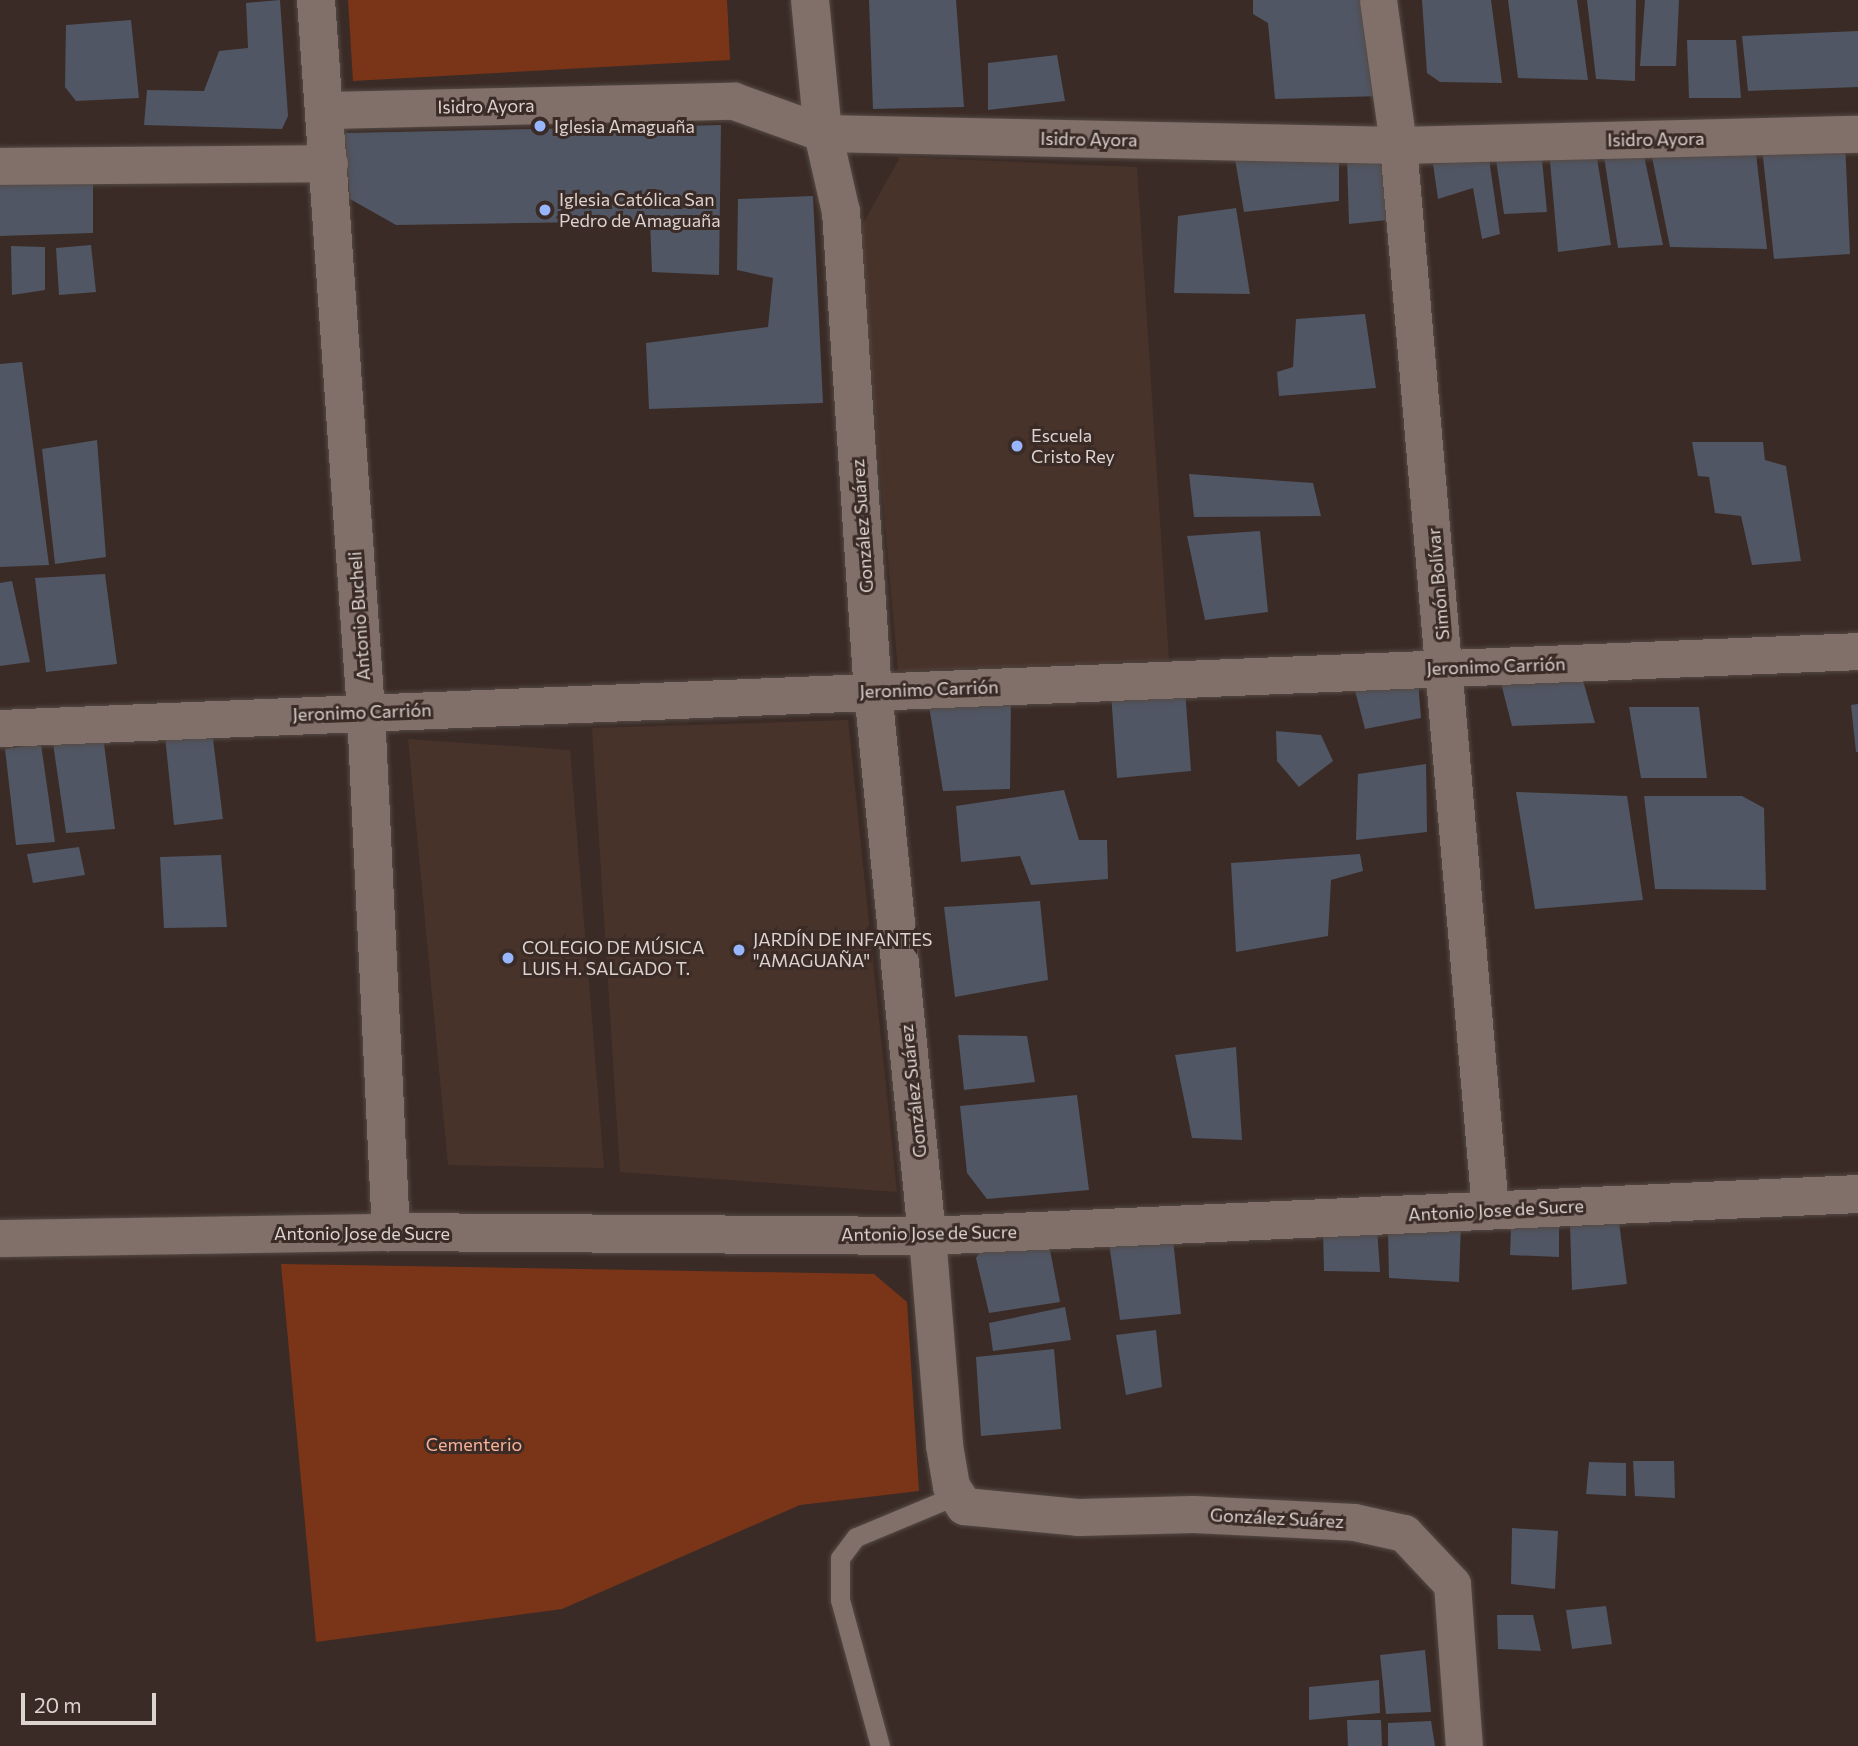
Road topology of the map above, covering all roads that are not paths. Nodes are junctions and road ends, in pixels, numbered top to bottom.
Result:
1 (316, 0) edge
2 (810, 0) edge
3 (1378, 0) edge
4 (325, 110) junction
5 (823, 133) junction
6 (1858, 134) edge
7 (1398, 145) junction
8 (329, 163) junction
9 (0, 166) edge
10 (1858, 650) edge
11 (1446, 668) junction
12 (873, 691) junction
13 (366, 712) junction
14 (0, 728) edge
15 (1858, 1194) edge
16 (1490, 1210) junction
17 (391, 1232) junction
18 (927, 1236) junction
19 (0, 1238) edge
20 (957, 1495) junction
21 (880, 1746) edge
22 (1464, 1746) edge

1 - 4 street, Antonio Bucheli
2 - 5 street, González Suárez
3 - 7 street, Simón Bolívar
4 - 5 street, Isidro Ayora
4 - 8 street, Antonio Bucheli
5 - 7 street, Isidro Ayora
5 - 12 street, González Suárez
6 - 7 street, Isidro Ayora
7 - 11 street, Simón Bolívar
8 - 9 street
8 - 13 street, Antonio Bucheli
10 - 11 street, Jeronimo Carrión
11 - 12 street, Jeronimo Carrión
11 - 16 street, Simón Bolívar
12 - 13 street, Jeronimo Carrión
12 - 18 street, González Suárez
13 - 14 street, Jeronimo Carrión
13 - 17 street, Antonio Bucheli
15 - 16 street, Antonio Jose de Sucre
16 - 18 street, Antonio Jose de Sucre
17 - 18 street, Antonio Jose de Sucre
17 - 19 street, Antonio Jose de Sucre
18 - 20 street, González Suárez
20 - 21 lane
20 - 22 street, González Suárez

